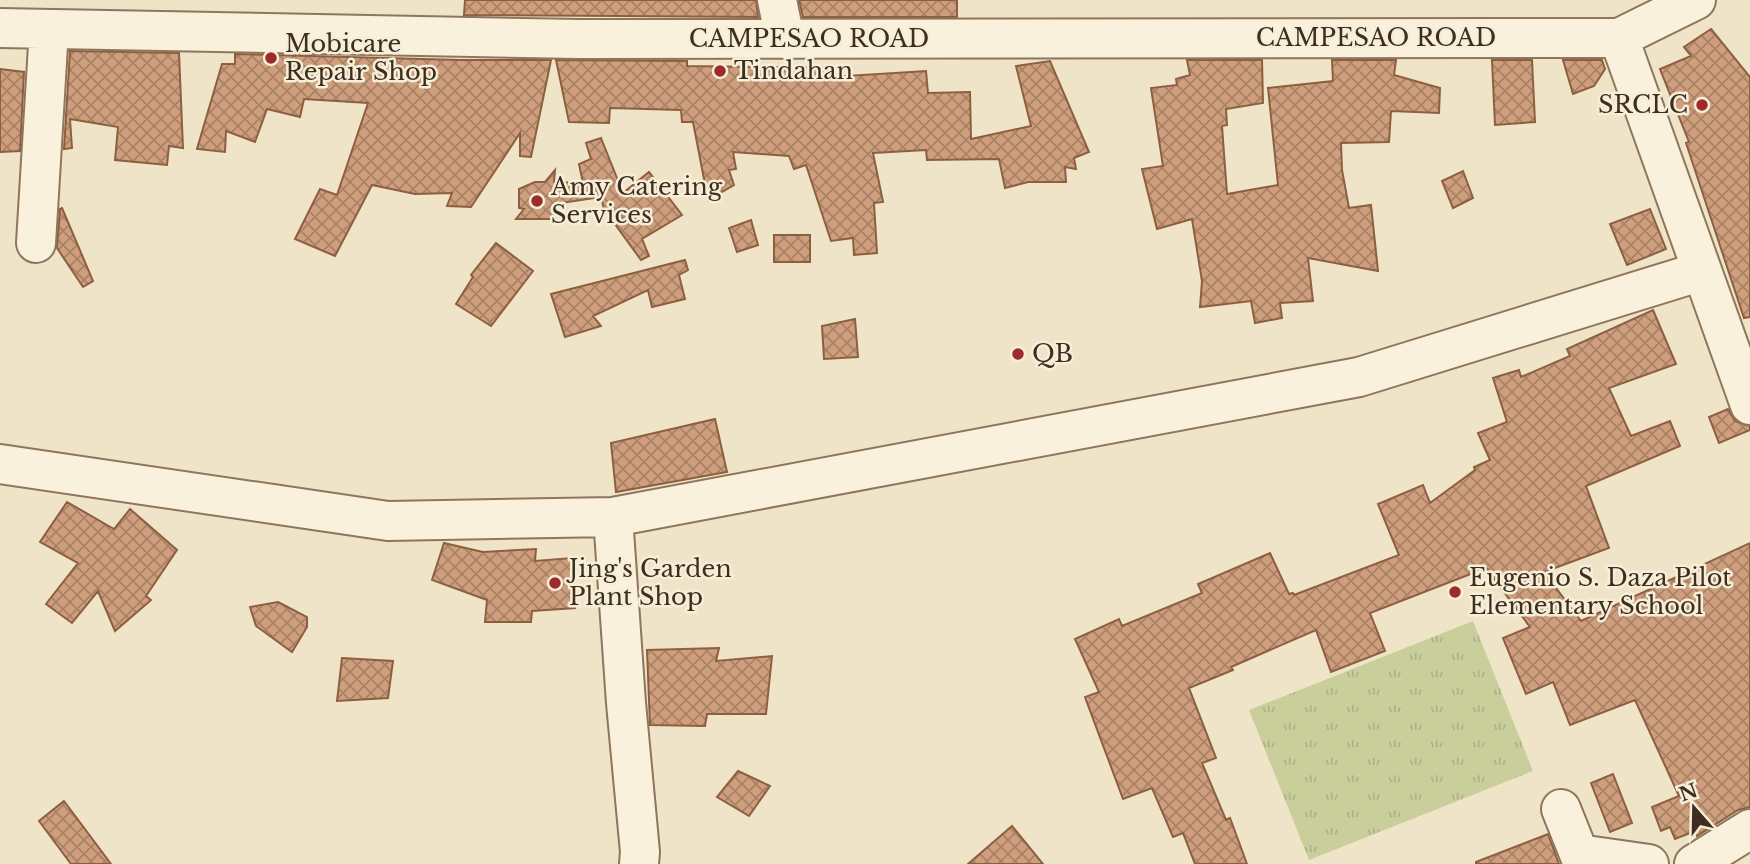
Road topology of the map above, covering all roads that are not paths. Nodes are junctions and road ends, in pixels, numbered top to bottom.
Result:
1 (777, 0) edge
2 (1696, 0) edge
3 (0, 28) edge
4 (49, 29) junction
5 (1619, 38) junction
6 (785, 39) junction
7 (36, 243) dead end
8 (1702, 271) junction
9 (1750, 405) edge
10 (0, 464) edge
11 (613, 517) junction
12 (1562, 809) dead end
13 (1750, 829) edge
14 (1581, 859) edge
15 (639, 864) edge
16 (1649, 864) edge
17 (1693, 864) edge

1 - 6 street
2 - 5 street
3 - 4 street, CAMPESAO ROAD
4 - 6 street, CAMPESAO ROAD
4 - 7 street
5 - 6 street, CAMPESAO ROAD
5 - 8 street
8 - 9 street
8 - 11 street
10 - 11 street
11 - 15 street
12 - 14 street
13 - 17 street
14 - 16 street

